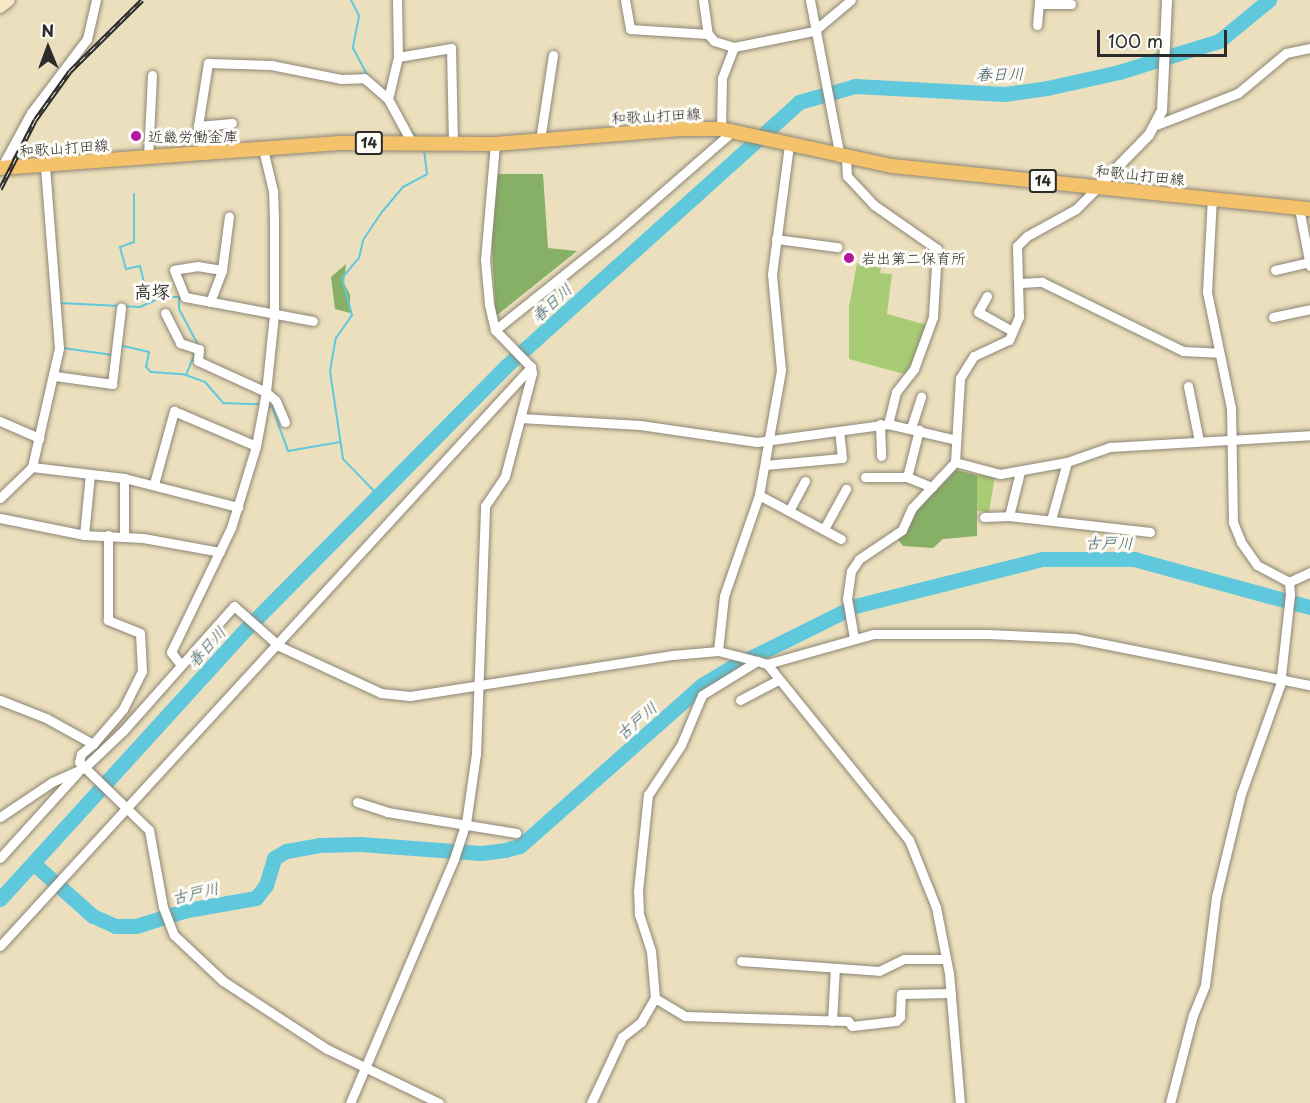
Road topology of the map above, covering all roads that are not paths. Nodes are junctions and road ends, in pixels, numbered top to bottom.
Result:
1 (9, 0) edge
2 (96, 0) edge
3 (397, 0) edge
4 (625, 0) edge
5 (703, 0) edge
6 (810, 0) edge
7 (851, 0) edge
8 (1167, 0) edge
9 (1039, 2) edge
10 (1071, 3) dead end
11 (0, 7) edge
12 (1037, 25) dead end
13 (814, 31) junction
14 (708, 33) junction
15 (734, 47) junction
16 (1310, 48) edge
17 (553, 55) dead end
18 (398, 57) junction
19 (152, 75) dead end
20 (388, 94) junction
21 (232, 123) dead end
22 (1156, 125) junction
23 (198, 126) junction
24 (730, 131) junction
25 (540, 140) junction
26 (453, 141) junction
27 (412, 142) junction
28 (495, 144) junction
29 (784, 144) junction
30 (263, 149) junction
31 (204, 153) junction
32 (148, 157) junction
33 (843, 157) junction
34 (45, 164) junction
35 (0, 168) edge
36 (1099, 186) junction
37 (1212, 198) junction
38 (1304, 208) edge
39 (229, 216) dead end
40 (776, 239) junction
41 (837, 247) dead end
42 (1310, 264) edge
43 (222, 270) junction
44 (1275, 270) dead end
45 (1020, 283) junction
46 (987, 296) dead end
47 (210, 302) junction
48 (121, 308) dead end
49 (1310, 309) edge
50 (165, 314) dead end
51 (274, 315) junction
52 (1273, 317) dead end
53 (313, 321) dead end
54 (1012, 331) junction
55 (498, 333) junction
56 (1217, 353) junction
57 (528, 364) junction
58 (55, 376) junction
59 (1188, 386) dead end
60 (266, 392) junction
61 (921, 397) dead end
62 (519, 418) junction
63 (0, 421) edge
64 (285, 422) dead end
65 (884, 424) junction
66 (915, 429) junction
67 (839, 431) junction
68 (1310, 435) edge
69 (39, 438) junction
70 (1232, 438) junction
71 (956, 440) junction
72 (769, 441) junction
73 (1198, 441) junction
74 (256, 446) junction
75 (881, 456) dead end
76 (955, 462) junction
77 (1067, 462) junction
78 (765, 465) junction
79 (32, 467) junction
80 (1020, 472) junction
81 (90, 474) junction
82 (124, 477) junction
83 (865, 477) dead end
84 (907, 477) junction
85 (805, 481) dead end
86 (154, 484) junction
87 (932, 487) junction
88 (846, 489) dead end
89 (759, 495) junction
90 (0, 498) edge
91 (238, 507) junction
92 (789, 511) junction
93 (1009, 516) junction
94 (984, 517) dead end
95 (0, 518) edge
96 (1051, 520) junction
97 (824, 529) junction
98 (1150, 532) dead end
99 (84, 535) junction
100 (108, 535) junction
101 (124, 536) junction
102 (841, 539) dead end
103 (220, 552) junction
104 (1310, 572) edge
105 (1289, 582) junction
106 (854, 638) junction
107 (279, 646) junction
108 (718, 651) junction
109 (762, 662) junction
110 (181, 665) junction
111 (1280, 679) junction
112 (778, 680) junction
113 (1310, 685) edge
114 (478, 686) junction
115 (0, 700) edge
116 (740, 700) dead end
117 (93, 744) junction
118 (84, 771) junction
119 (357, 802) dead end
120 (124, 803) junction
121 (0, 817) edge
122 (466, 823) junction
123 (516, 833) dead end
124 (0, 858) edge
125 (0, 946) edge
126 (945, 959) junction
127 (741, 961) dead end
128 (836, 968) junction
129 (951, 993) junction
130 (655, 998) junction
131 (832, 1021) junction
132 (367, 1068) junction
133 (350, 1103) edge
134 (439, 1103) edge
135 (591, 1103) edge
136 (960, 1103) edge
137 (1170, 1103) edge

1 - 11 main road
2 - 35 street
3 - 18 street
4 - 14 street
5 - 14 street
6 - 13 street
7 - 13 street
8 - 22 street
9 - 10 street
9 - 12 street
13 - 15 street
13 - 33 street
14 - 15 street
15 - 24 street
16 - 22 street
17 - 25 street
18 - 20 street
18 - 26 street
19 - 32 street
20 - 23 street
20 - 27 street
21 - 23 street
22 - 36 street
23 - 31 street
24 - 25 main road, 和歌山打田線 / 14
24 - 29 main road, 和歌山打田線 / 14
24 - 55 street
25 - 28 main road, 和歌山打田線 / 14
26 - 27 main road, 和歌山打田線 / 14
26 - 28 main road, 和歌山打田線 / 14
27 - 30 main road, 和歌山打田線 / 14
28 - 55 street
29 - 33 main road, 和歌山打田線 / 14
29 - 40 street
30 - 31 main road, 和歌山打田線 / 14
30 - 51 street
31 - 32 main road, 和歌山打田線 / 14
32 - 34 main road, 和歌山打田線 / 14
33 - 36 main road, 和歌山打田線 / 14
33 - 65 street
34 - 35 main road, 和歌山打田線 / 14
34 - 58 street
36 - 37 main road, 和歌山打田線 / 14
36 - 45 street
37 - 38 main road, 和歌山打田線 / 14
37 - 56 street
38 - 42 street
39 - 43 street
40 - 41 street
40 - 72 street
42 - 44 street
43 - 47 street
43 - 47 street
45 - 54 street
45 - 56 street
46 - 54 street
47 - 51 street
48 - 58 street
49 - 52 street
50 - 60 street
51 - 53 street
51 - 60 street
54 - 71 street
55 - 57 street
56 - 70 street
57 - 62 street
57 - 107 street
58 - 69 street
59 - 73 street
60 - 64 street
60 - 74 street
61 - 66 street
62 - 72 street
62 - 114 street
63 - 69 street
65 - 66 street
65 - 67 street
65 - 75 street
66 - 71 street
66 - 84 street
67 - 72 street
67 - 78 street
68 - 70 street
69 - 79 street
70 - 73 street
70 - 105 street
71 - 76 street
72 - 78 street
73 - 77 street
74 - 86 street
74 - 91 street
76 - 80 street
76 - 87 street
77 - 80 street
77 - 96 street
78 - 89 street
79 - 81 street
79 - 90 street
80 - 93 street
81 - 82 street
81 - 99 street
82 - 86 street
82 - 101 street
83 - 84 street
84 - 87 street
85 - 92 street
86 - 91 street
87 - 106 street
88 - 97 street
89 - 92 street
89 - 108 street
91 - 103 street
92 - 97 street
93 - 94 street
93 - 96 street
95 - 99 street
96 - 98 street
97 - 102 street
99 - 100 street
100 - 101 street
100 - 117 street
101 - 103 street
103 - 110 street
104 - 105 street
105 - 111 street
106 - 109 street
106 - 111 street
107 - 110 street
107 - 114 street
107 - 120 street
108 - 109 street
108 - 114 street
109 - 112 street
109 - 130 street
110 - 118 street
111 - 113 street
111 - 137 street
112 - 116 street
112 - 126 street
114 - 122 street
115 - 117 street
117 - 118 street
118 - 120 street
118 - 121 street
118 - 124 street
119 - 122 street
120 - 125 street
120 - 132 street
122 - 123 street
122 - 132 street
126 - 128 street
126 - 129 street
127 - 128 street
128 - 131 street
129 - 131 street
129 - 136 street
130 - 131 street
130 - 135 street
132 - 133 street
132 - 134 street

